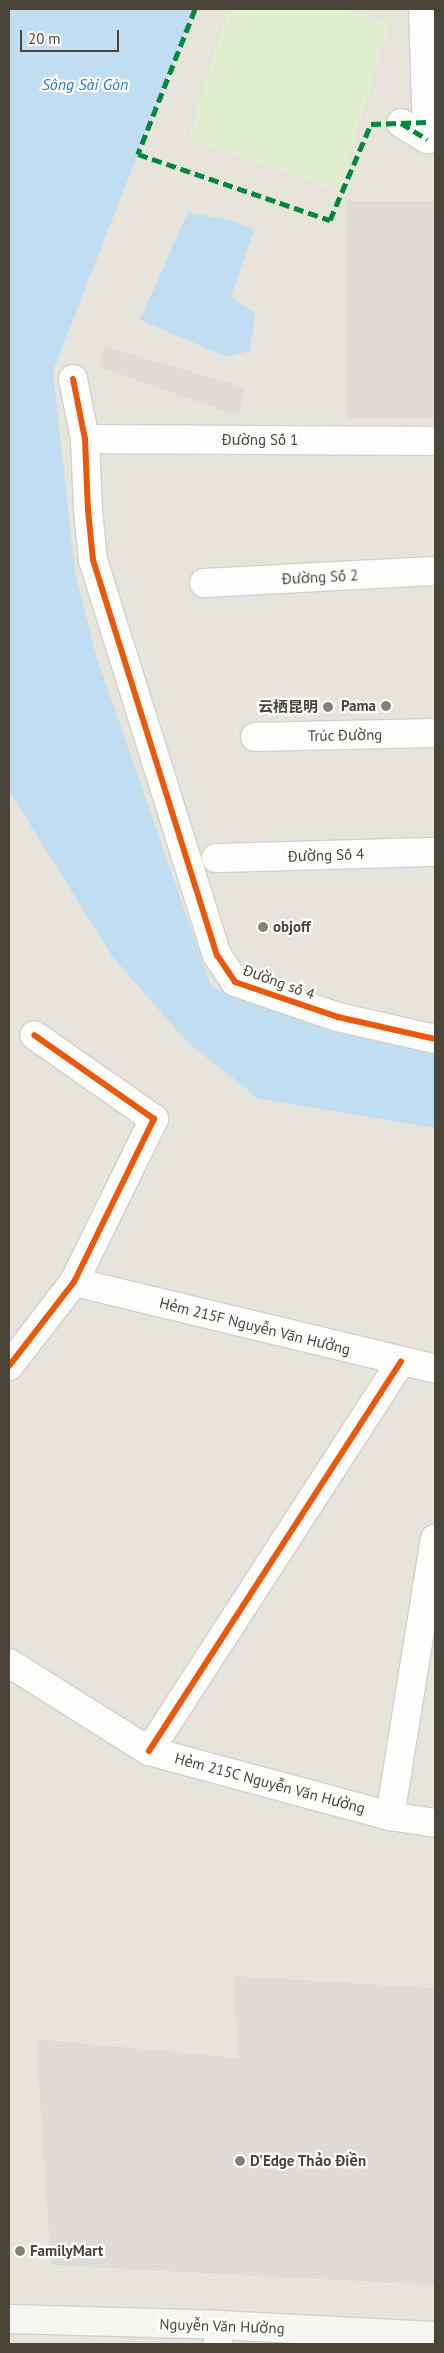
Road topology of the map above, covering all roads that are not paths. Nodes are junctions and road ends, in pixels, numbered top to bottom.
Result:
1 (423, 9) edge
2 (401, 123) dead end
3 (431, 139) edge
4 (73, 379) dead end
5 (85, 439) junction
6 (435, 441) edge
7 (435, 572) edge
8 (204, 583) dead end
9 (435, 733) edge
10 (255, 737) dead end
11 (435, 852) edge
12 (216, 858) dead end
13 (34, 1035) dead end
14 (435, 1039) edge
15 (74, 1282) junction
16 (401, 1361) junction
17 (9, 1366) edge
18 (435, 1369) edge
19 (435, 1540) edge
20 (9, 1663) edge
21 (149, 1751) junction
22 (390, 1816) junction
23 (435, 1823) edge
24 (9, 2319) edge
25 (218, 2334) edge
26 (435, 2336) edge

1 - 3 street
2 - 3 street
4 - 5 street, Đường số 4
5 - 6 street, Đường Số 1
5 - 14 street, Đường số 4
7 - 8 street, Đường Số 2
9 - 10 street, Trúc Đường
11 - 12 street, Đường Số 4
13 - 15 street
15 - 16 street, Hẻm 215F Nguyễn Văn Hưởng
15 - 17 street
16 - 18 street, Hẻm 215F Nguyễn Văn Hưởng
16 - 21 street
19 - 22 street
20 - 21 street, Hẻm 215C Nguyễn Văn Hưởng
21 - 22 street, Hẻm 215C Nguyễn Văn Hưởng
22 - 23 street, Hẻm 215C Nguyễn Văn Hưởng
24 - 25 main road, Nguyễn Văn Hưởng
25 - 26 main road, Nguyễn Văn Hưởng

